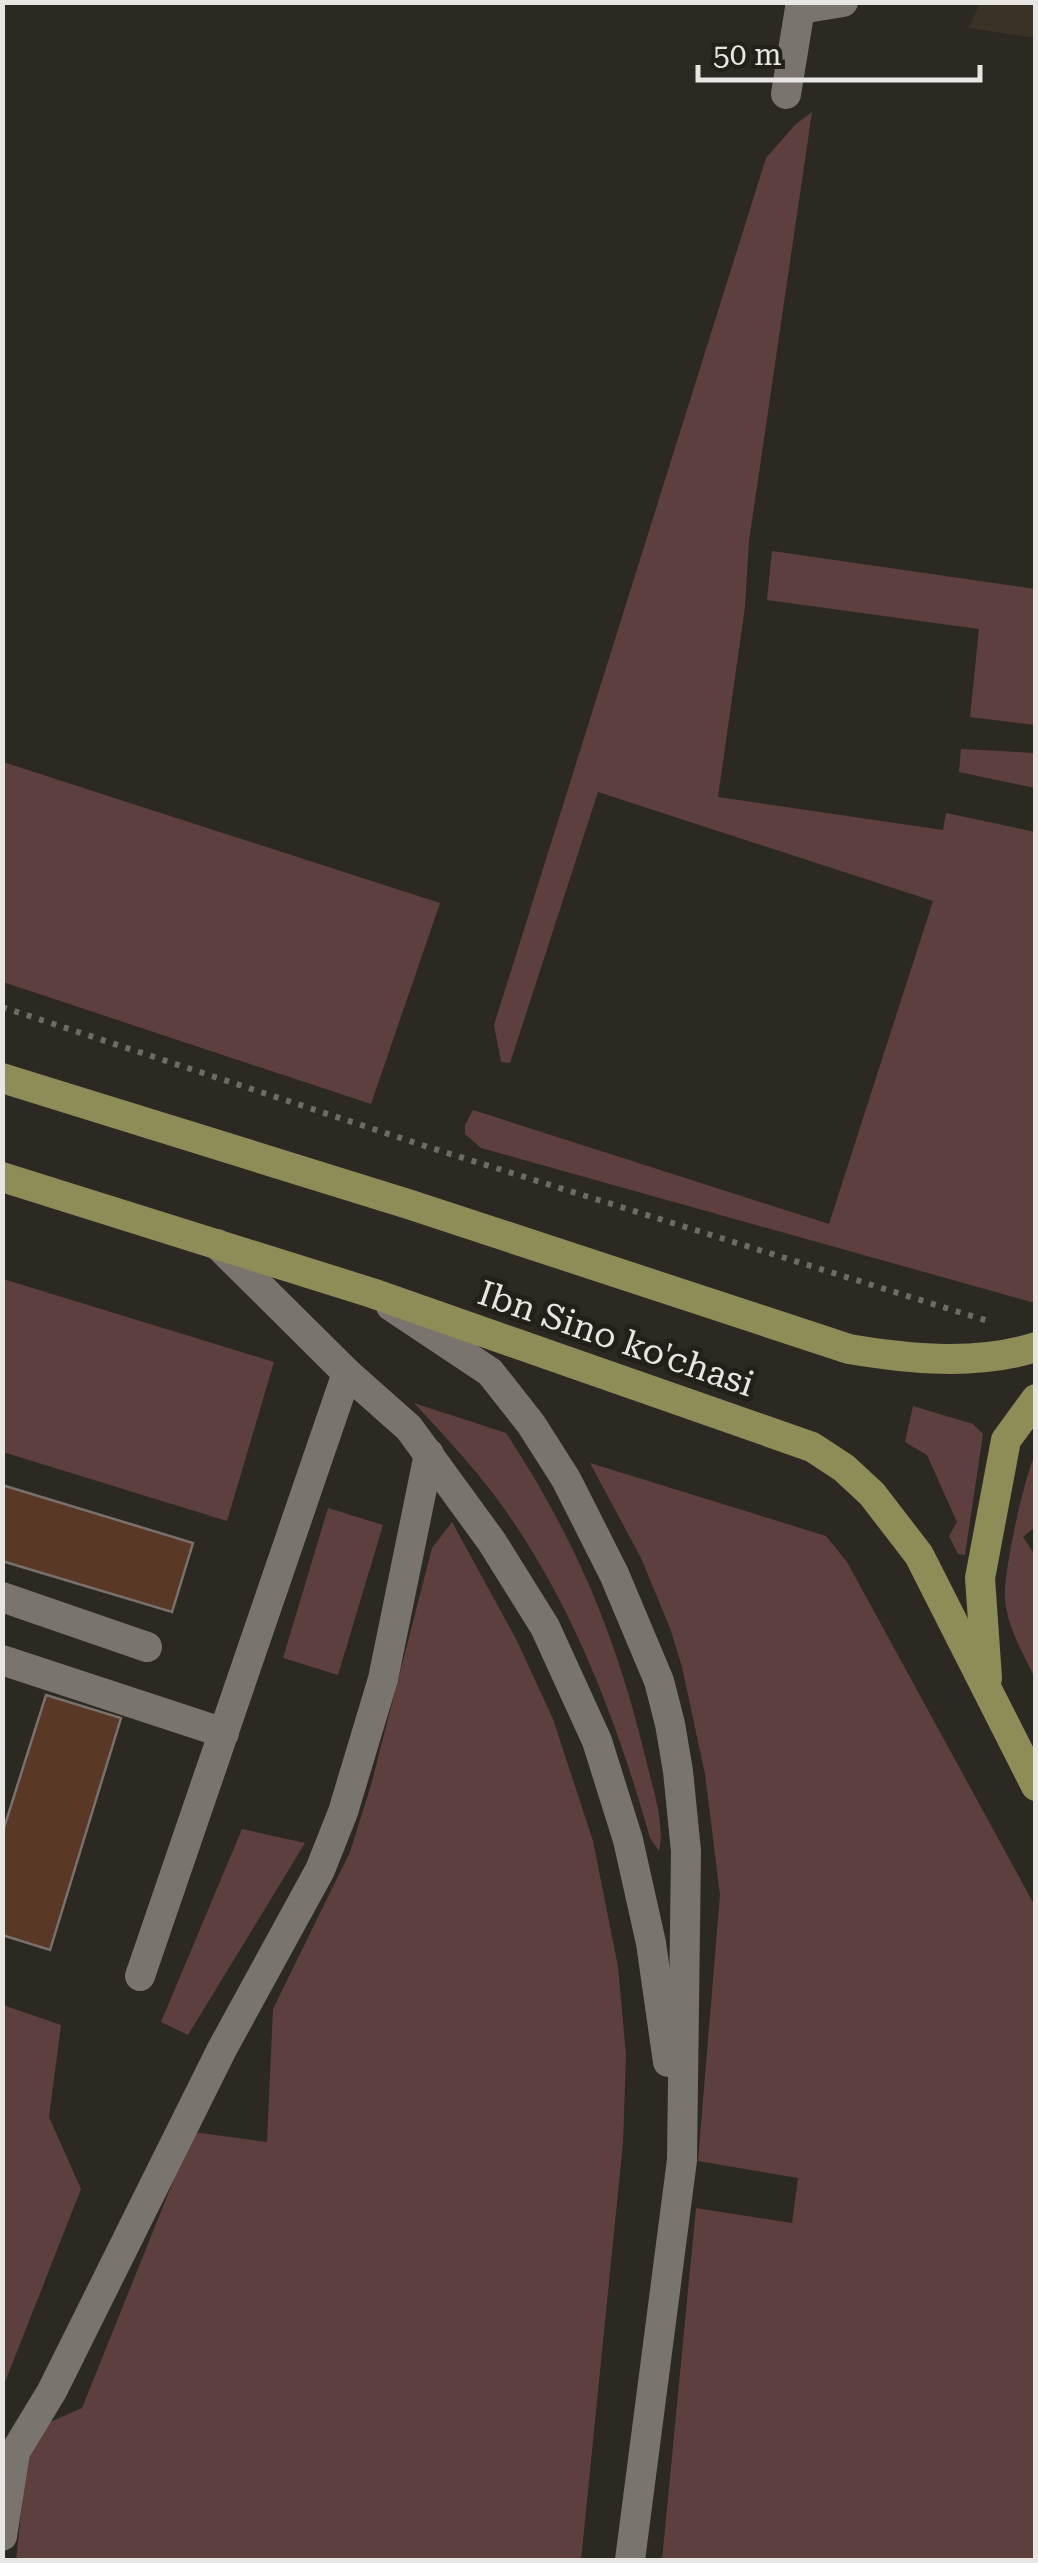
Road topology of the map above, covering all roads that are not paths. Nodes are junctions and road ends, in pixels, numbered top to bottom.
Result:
1 (843, 2) edge
2 (800, 6) edge
3 (786, 94) dead end
4 (2, 1078) edge
5 (2, 1177) edge
6 (217, 1244) junction
7 (372, 1293) junction
8 (1036, 1347) edge
9 (347, 1373) junction
10 (1036, 1398) edge
11 (429, 1454) junction
12 (2, 1597) edge
13 (146, 1646) dead end
14 (2, 1660) edge
15 (988, 1692) junction
16 (224, 1732) junction
17 (1036, 1786) edge
18 (140, 1976) dead end
19 (682, 2160) junction
20 (2, 2536) edge
21 (630, 2560) edge

1 - 2 lane
2 - 3 lane
4 - 8 main road, Ibn Sino ko'chasi
5 - 6 main road, Ibn Sino ko'chasi
6 - 7 main road, Ibn Sino ko'chasi
6 - 9 lane
7 - 15 main road, Ibn Sino ko'chasi
7 - 19 lane
9 - 11 lane
9 - 16 lane
10 - 15 main road
11 - 19 lane
11 - 20 lane
12 - 13 lane
14 - 16 lane
15 - 17 main road, Ibn Sino ko'chasi
16 - 18 lane
19 - 21 lane

